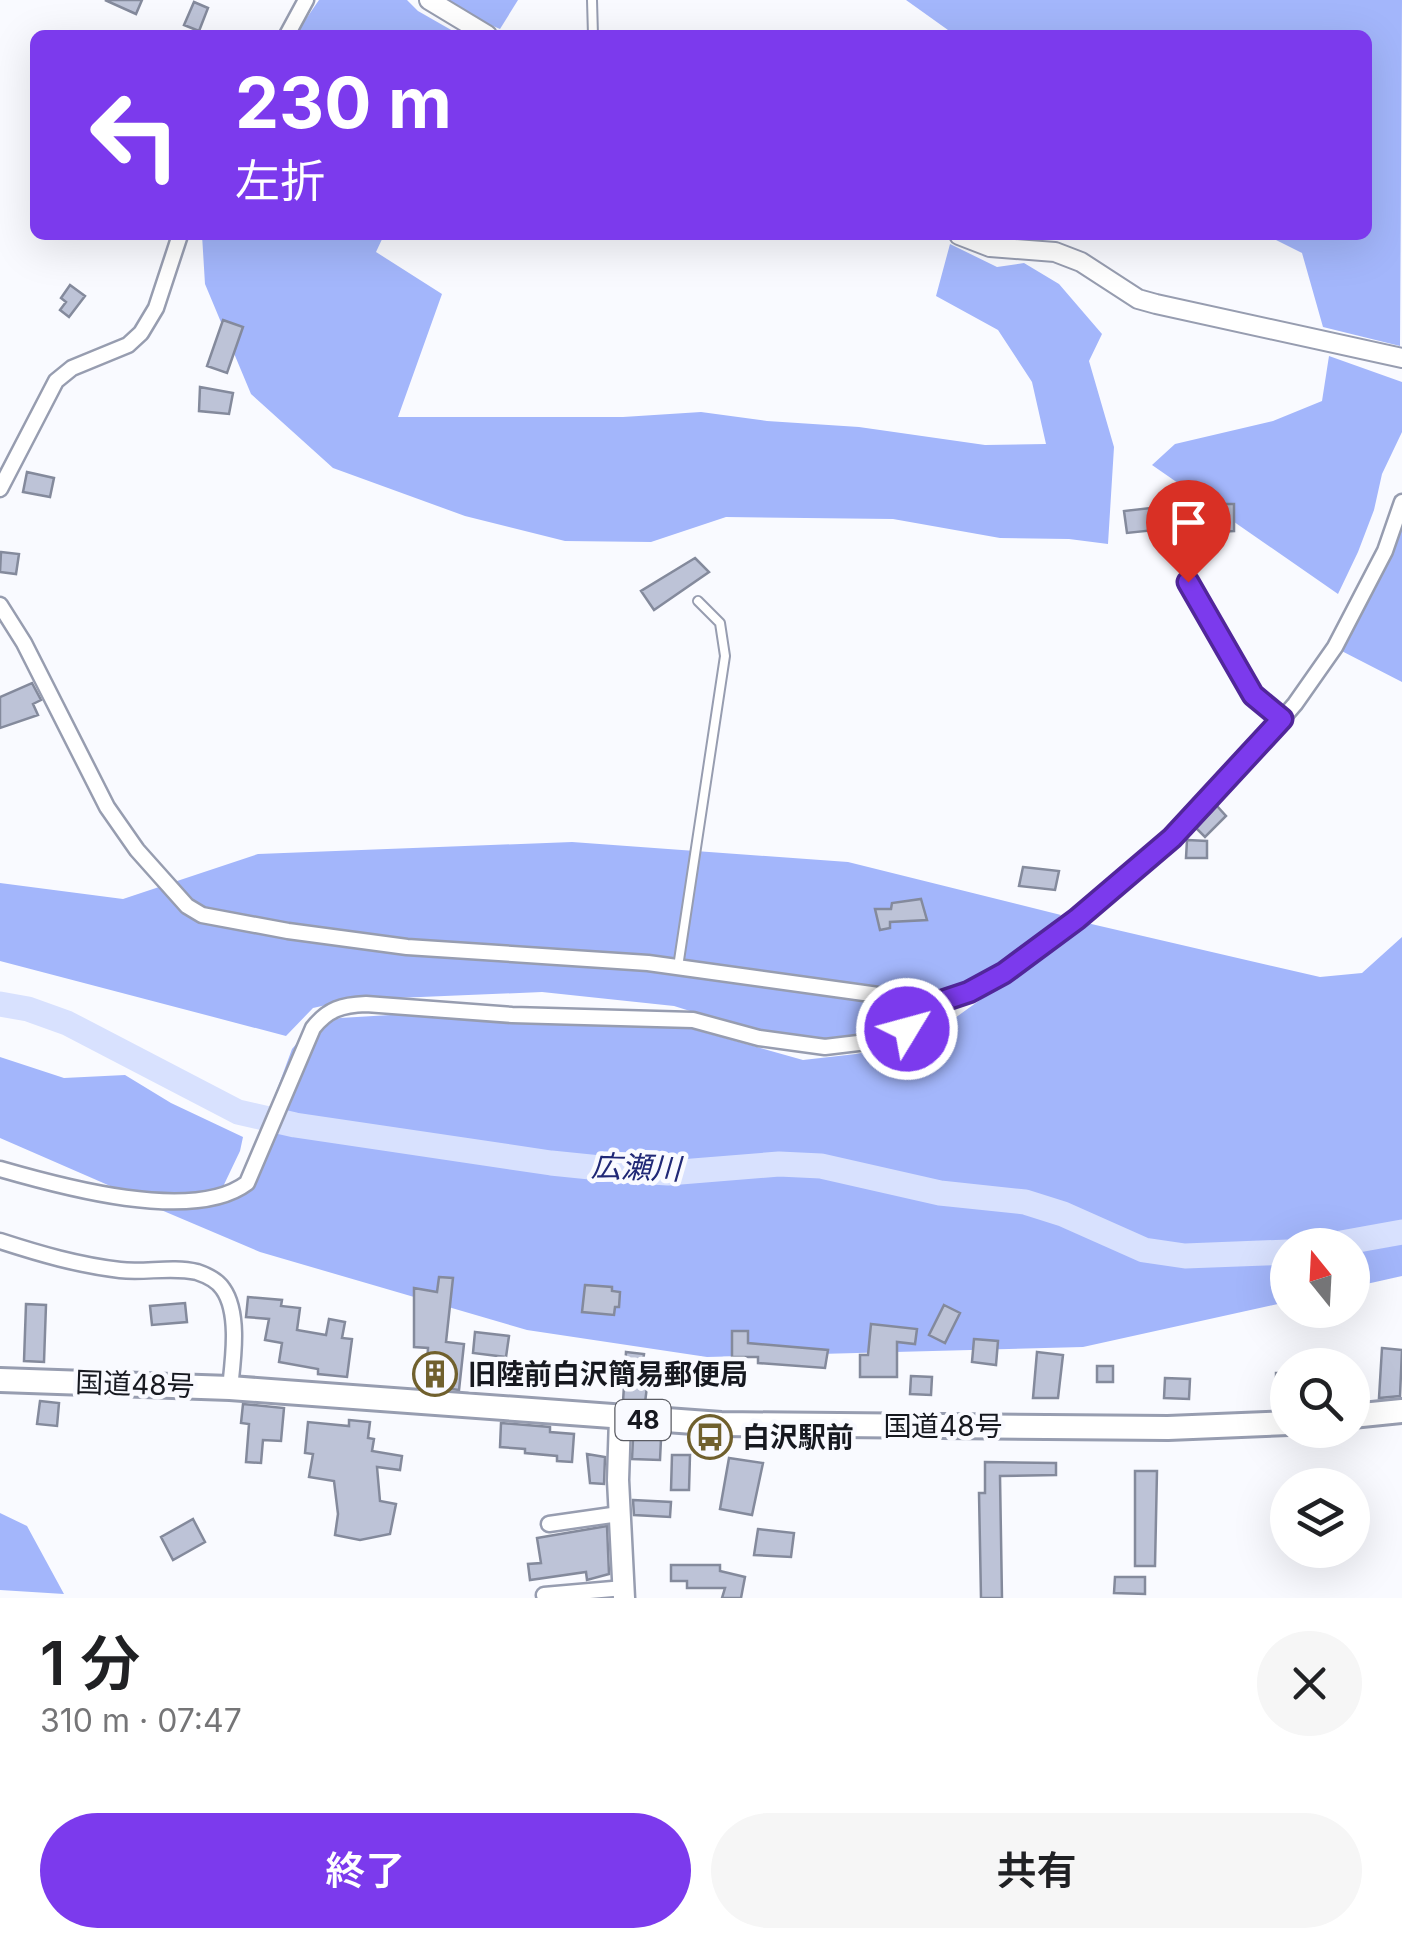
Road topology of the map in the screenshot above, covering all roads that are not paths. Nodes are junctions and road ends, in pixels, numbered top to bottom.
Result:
1 (306, 0) edge
2 (429, 0) edge
3 (592, 0) edge
4 (289, 30) edge
5 (479, 30) edge
6 (593, 30) edge
7 (178, 240) edge
8 (972, 240) edge
9 (1402, 358) edge
10 (0, 489) edge
11 (1402, 502) edge
12 (1188, 560) dead end
13 (698, 601) dead end
14 (0, 605) edge
15 (1282, 719) junction
16 (678, 967) junction
17 (936, 1003) junction
18 (0, 1169) edge
19 (0, 1242) edge
20 (0, 1380) edge
21 (230, 1388) junction
22 (1402, 1410) edge
23 (1370, 1414) edge
24 (620, 1418) junction
25 (1270, 1424) edge
26 (619, 1514) junction
27 (549, 1524) dead end
28 (624, 1593) edge
29 (544, 1594) dead end

1 - 4 street
2 - 5 street
3 - 6 lane
7 - 10 street
8 - 9 street
11 - 15 street
12 - 15 lane
13 - 16 lane
14 - 16 street
15 - 17 street
16 - 17 street
17 - 18 street
19 - 21 street
20 - 21 highway, 国道48号 / 48
21 - 24 highway, 国道48号 / 48
22 - 23 highway
24 - 25 highway, 国道48号 / 48
24 - 26 main road
26 - 27 street
26 - 28 main road
28 - 29 street

